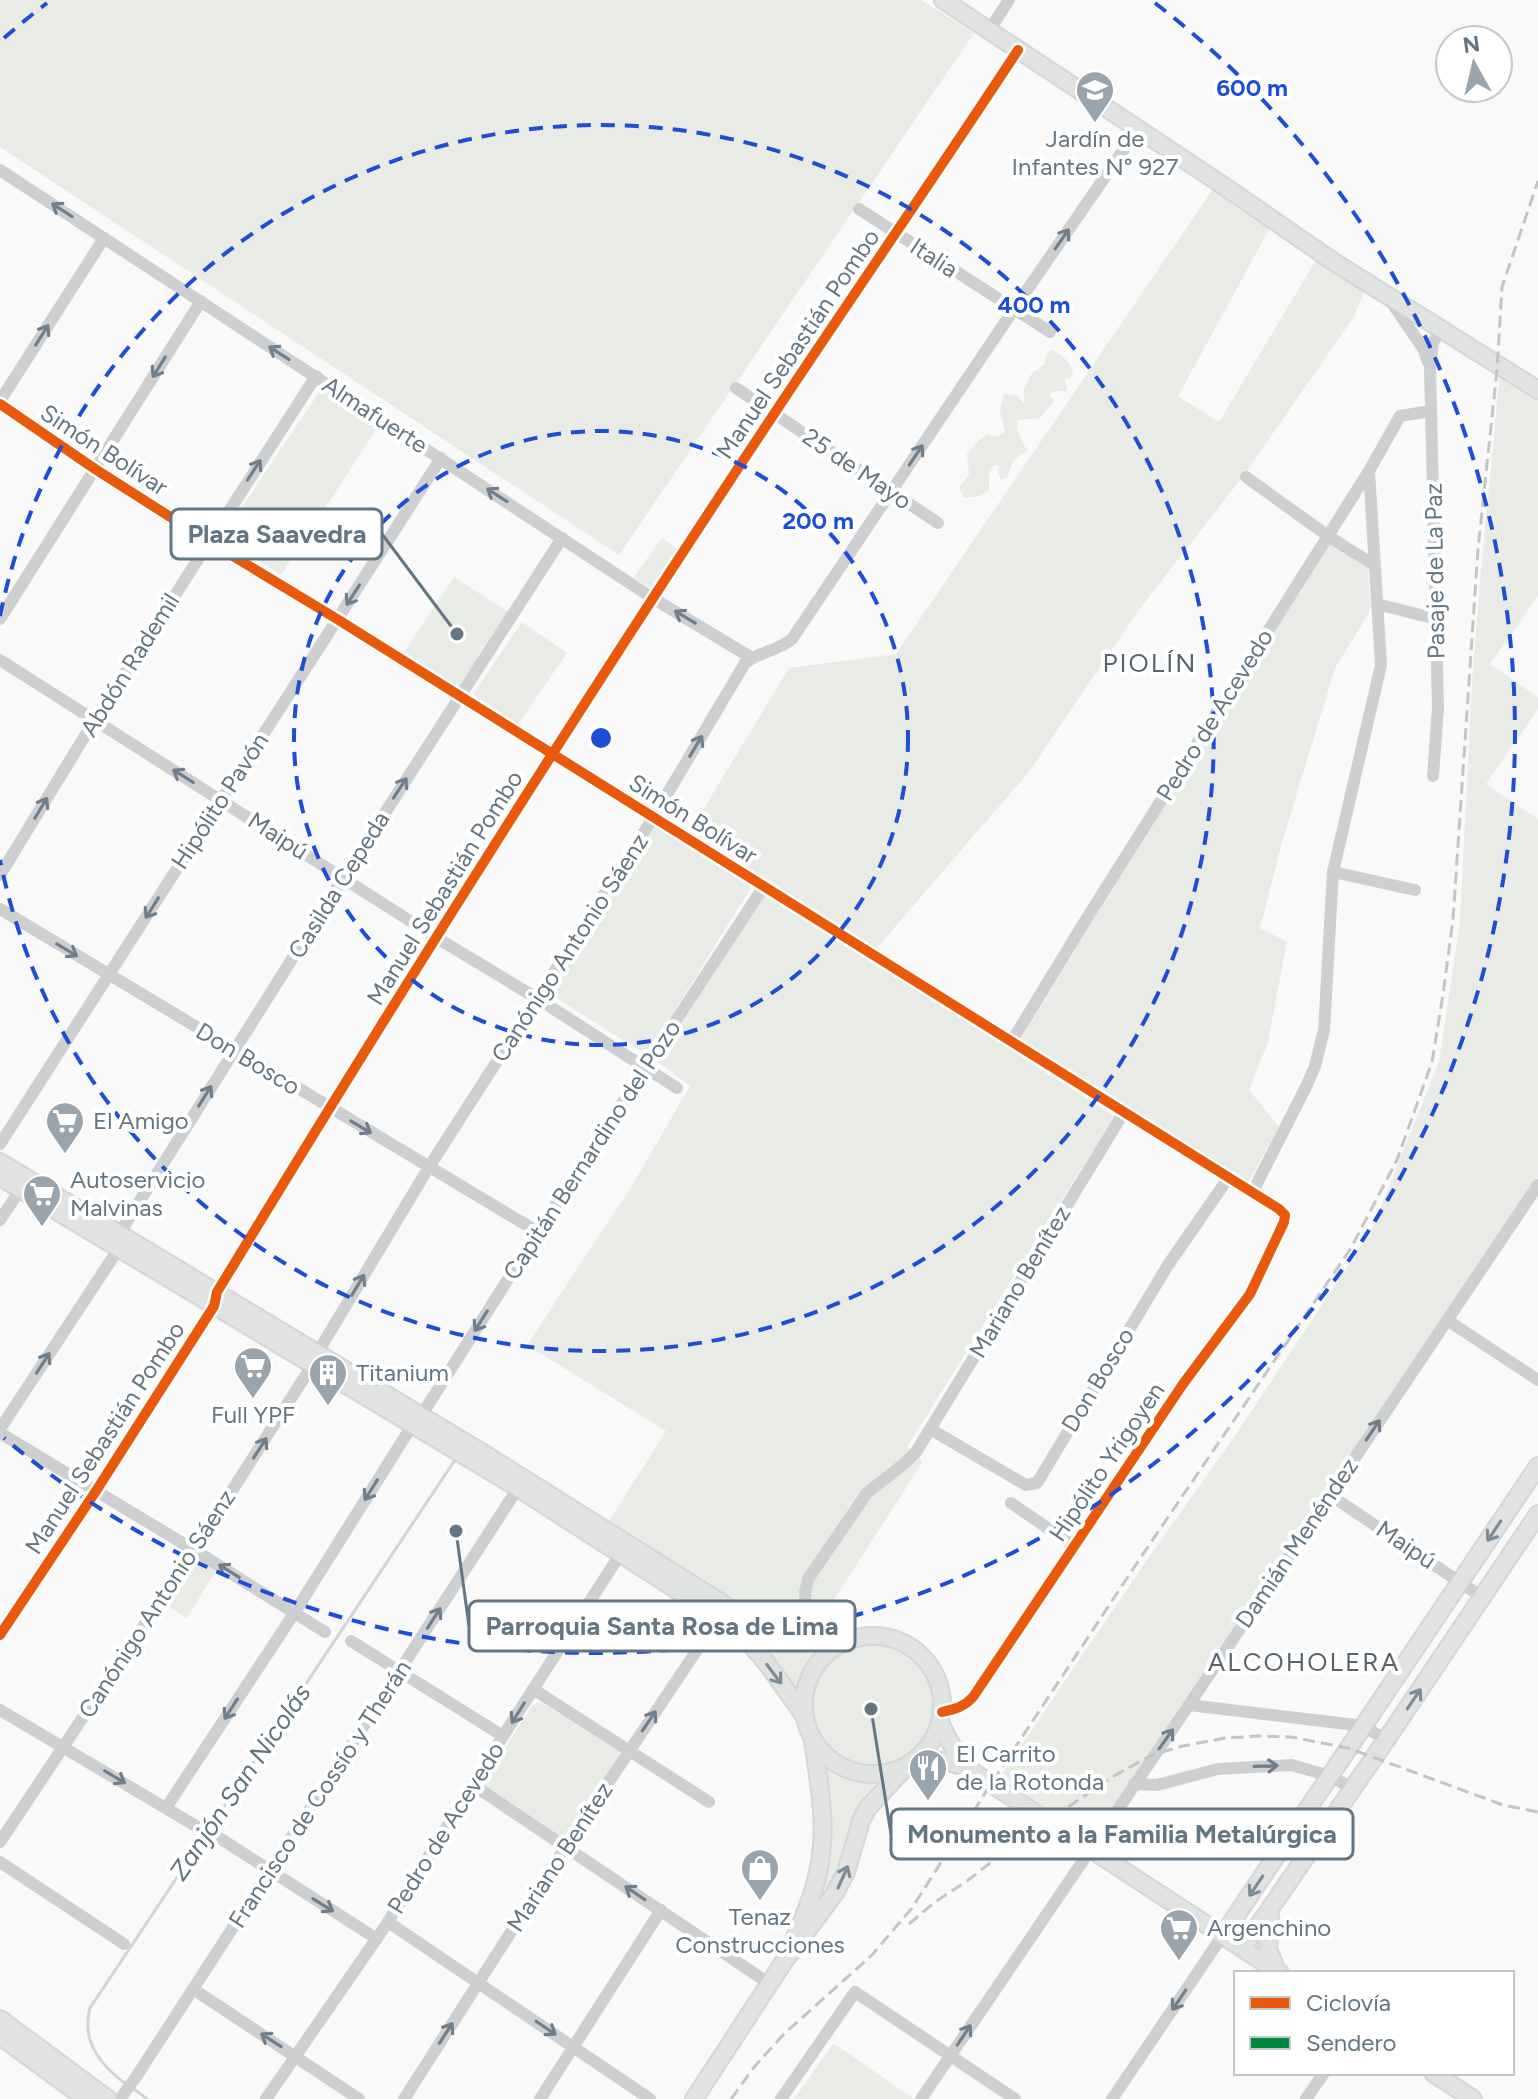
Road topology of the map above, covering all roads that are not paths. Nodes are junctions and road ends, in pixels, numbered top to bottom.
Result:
1 (943, 0) edge
2 (1009, 0) edge
3 (990, 29) junction
4 (1018, 50) junction
5 (1138, 129) junction
6 (4, 173) edge
7 (0, 188) edge
8 (859, 209) dead end
9 (897, 234) junction
10 (104, 238) junction
11 (1386, 294) junction
12 (201, 301) junction
13 (1014, 309) junction
14 (1442, 330) junction
15 (1050, 332) dead end
16 (1430, 367) junction
17 (316, 376) junction
18 (736, 388) dead end
19 (1538, 390) edge
20 (0, 402) edge
21 (1431, 411) junction
22 (774, 413) junction
23 (441, 458) junction
24 (95, 469) junction
25 (1369, 471) junction
26 (1246, 477) dead end
27 (892, 492) junction
28 (938, 523) dead end
29 (1328, 536) junction
30 (562, 538) junction
31 (208, 541) junction
32 (1374, 565) junction
33 (654, 599) junction
34 (1377, 604) junction
35 (0, 619) edge
36 (337, 619) junction
37 (1436, 619) junction
38 (752, 658) junction
39 (0, 660) edge
40 (459, 696) junction
41 (94, 721) junction
42 (552, 754) junction
43 (1433, 776) dead end
44 (221, 800) junction
45 (653, 818) junction
46 (1333, 872) junction
47 (0, 875) edge
48 (343, 878) junction
49 (764, 886) junction
50 (1415, 890) dead end
51 (0, 909) edge
52 (437, 938) junction
53 (109, 976) junction
54 (538, 999) junction
55 (1012, 1041) junction
56 (234, 1050) junction
57 (645, 1067) junction
58 (677, 1088) dead end
59 (329, 1108) junction
60 (1124, 1112) junction
61 (0, 1144) edge
62 (0, 1162) edge
63 (429, 1167) junction
64 (0, 1177) edge
65 (1229, 1177) junction
66 (1538, 1185) edge
67 (20, 1190) junction
68 (1252, 1193) junction
69 (1285, 1215) joint
70 (0, 1220) edge
71 (538, 1232) junction
72 (119, 1241) junction
73 (215, 1299) junction
74 (1447, 1320) junction
75 (316, 1358) junction
76 (1538, 1380) edge
77 (417, 1420) junction
78 (930, 1429) junction
79 (0, 1431) edge
80 (1538, 1466) edge
81 (518, 1488) junction
82 (96, 1491) junction
83 (1330, 1495) junction
84 (1011, 1503) dead end
85 (1538, 1514) edge
86 (1074, 1546) junction
87 (194, 1550) junction
88 (621, 1553) junction
89 (1460, 1582) junction
90 (1482, 1597) junction
91 (295, 1612) junction
92 (719, 1617) junction
93 (325, 1632) dead end
94 (0, 1635) edge
95 (822, 1635) junction
96 (852, 1640) junction
97 (351, 1641) dead end
98 (400, 1671) junction
99 (533, 1689) junction
100 (1189, 1705) junction
101 (0, 1710) edge
102 (805, 1717) junction
103 (941, 1718) junction
104 (1364, 1726) junction
105 (503, 1736) junction
106 (813, 1740) junction
107 (1386, 1740) junction
108 (63, 1747) junction
109 (629, 1751) junction
110 (912, 1762) junction
111 (967, 1768) junction
112 (1330, 1776) junction
113 (1134, 1784) junction
114 (473, 1785) junction
115 (1352, 1788) junction
116 (709, 1802) dead end
117 (166, 1808) junction
118 (201, 1829) dead end
119 (218, 1837) dead end
120 (0, 1842) edge
121 (566, 1846) junction
122 (1091, 1850) junction
123 (0, 1862) edge
124 (269, 1871) junction
125 (1270, 1908) junction
126 (661, 1910) junction
127 (388, 1922) junction
128 (1223, 1935) junction
129 (377, 1939) junction
130 (124, 1944) dead end
131 (1243, 1948) junction
132 (783, 1963) junction
133 (1278, 1971) edge
134 (1279, 1971) edge
135 (479, 1983) junction
136 (770, 1984) junction
137 (193, 1989) junction
138 (0, 2019) edge
139 (1, 2040) edge
140 (573, 2047) junction
141 (296, 2056) junction
142 (950, 2056) junction
143 (1323, 2075) edge
144 (1436, 2075) edge
145 (117, 2098) edge
146 (1471, 2098) edge
147 (86, 2099) edge
148 (266, 2099) edge
149 (359, 2099) edge
150 (404, 2099) edge
151 (540, 2099) edge
152 (650, 2099) edge
153 (694, 2099) edge
154 (781, 2099) edge
155 (921, 2099) edge
156 (1015, 2099) edge
157 (1112, 2099) edge
158 (1306, 2099) edge

1 - 3 main road
2 - 3 street
3 - 4 main road
4 - 5 main road
4 - 9 street, Manuel Sebastián Pombo
5 - 11 main road
13 -> 5 street, Canónigo Antonio Sáenz
6 - 7 street
10 -> 6 street, Almafuerte
8 - 9 street, Italia
9 - 13 street, Italia
9 - 22 street, Manuel Sebastián Pombo
10 - 12 street, Almafuerte
20 -> 10 street
11 - 14 main road
11 - 16 street, Pasaje de La Paz
17 -> 12 street, Almafuerte
12 -> 24 street
13 - 15 street, Italia
27 -> 13 street, Canónigo Antonio Sáenz
14 - 16 street, Pasaje de La Paz
14 - 19 main road
16 - 21 street, Pasaje de La Paz
17 - 23 street, Almafuerte
31 -> 17 street, Abdón Rademil
18 - 22 street, 25 de Mayo
20 - 24 street, Simón Bolívar
21 - 25 street, Pedro de Acevedo
21 - 37 street, Pasaje de La Paz
22 - 27 street, 25 de Mayo
22 - 33 street, Manuel Sebastián Pombo
30 -> 23 street, Almafuerte
23 -> 36 street, Hipólito Pavón
24 - 31 street, Simón Bolívar
24 - 35 street
25 - 29 street, Pedro de Acevedo
25 - 32 street
26 - 29 street
27 - 28 street, 25 de Mayo
27 - 38 street, Canónigo Antonio Sáenz
29 - 32 street
29 - 55 street, Pedro de Acevedo
30 - 33 street, Almafuerte
30 - 40 street, Casilda Cepeda
31 - 36 street, Simón Bolívar
31 - 41 street, Abdón Rademil
32 - 34 street
38 -> 33 street, Almafuerte
33 - 42 street, Manuel Sebastián Pombo
34 - 37 street
34 - 46 street
36 - 40 street, Simón Bolívar
36 - 44 street, Hipólito Pavón
37 - 43 street, Pasaje de La Paz
45 -> 38 street, Canónigo Antonio Sáenz
39 - 41 street, Maipú
40 - 42 street, Simón Bolívar
48 -> 40 street, Casilda Cepeda
44 -> 41 street, Maipú
47 -> 41 street, Abdón Rademil
42 - 45 street, Simón Bolívar
42 - 52 street, Manuel Sebastián Pombo
44 - 48 street, Maipú
44 -> 53 street, Hipólito Pavón
45 - 49 street, Simón Bolívar
45 - 54 street, Canónigo Antonio Sáenz
46 - 50 street
46 - 68 street
48 - 52 street, Maipú
48 - 56 street, Casilda Cepeda
49 - 55 street, Simón Bolívar
49 - 57 street, Capitán Bernardino del Pozo
51 -> 53 street, Don Bosco
52 - 54 street, Maipú
52 - 59 street, Manuel Sebastián Pombo
53 - 56 street, Don Bosco
53 - 61 street, Hipólito Pavón
54 - 57 street, Maipú
54 - 63 street, Canónigo Antonio Sáenz
55 - 60 street, Simón Bolívar
56 - 59 street, Don Bosco
72 -> 56 street, Casilda Cepeda
57 - 58 street, Maipú
57 - 71 street, Capitán Bernardino del Pozo
59 -> 63 street, Don Bosco
59 - 73 street, Manuel Sebastián Pombo
60 - 65 street, Simón Bolívar
60 - 78 street, Mariano Benítez
62 - 72 main road
63 - 71 street, Don Bosco
75 -> 63 street, Canónigo Antonio Sáenz
64 - 67 main road
65 - 68 street, Simón Bolívar
65 - 78 street, Don Bosco
66 - 74 street, Damián Menéndez
67 - 70 street
67 - 72 main road
68 - 69 street, Simón Bolívar
69 - 86 street, Hipólito Yrigoyen
71 -> 77 street, Capitán Bernardino del Pozo
72 - 73 main road
79 -> 72 street, Casilda Cepeda
73 - 75 main road
73 - 82 street, Manuel Sebastián Pombo
74 - 76 street
83 -> 74 street, Damián Menéndez
75 - 77 main road
87 -> 75 street, Canónigo Antonio Sáenz
77 - 81 main road
77 -> 91 street, Capitán Bernardino del Pozo
77 - 95 main road
78 - 95 street, Mariano Benítez
79 - 82 street
80 -> 89 main road
81 - 88 main road
98 -> 81 street, Francisco de Cossío y Therán
82 - 87 street
82 - 94 street, Manuel Sebastián Pombo
83 - 89 street, Maipú
83 - 100 street, Damián Menéndez
84 - 86 street
85 - 90 main road
86 - 103 street, Hipólito Yrigoyen
91 -> 87 street
87 - 108 street, Canónigo Antonio Sáenz
88 - 92 main road
88 - 99 street, Pedro de Acevedo
89 - 90 street, Maipú
89 - 104 main road
107 -> 90 main road
91 - 93 street
91 -> 117 street, Capitán Bernardino del Pozo
92 -> 102 main road
109 -> 92 street, Mariano Benítez
95 - 96 main road
96 - 102 main road
96 - 103 main road
97 - 98 street
98 - 105 street
98 - 124 street, Francisco de Cossío y Therán
99 -> 105 street, Pedro de Acevedo
99 - 109 street
100 - 104 street
113 -> 100 street, Damián Menéndez
101 - 108 street
102 - 106 main road
103 - 110 main road
103 - 111 main road
104 - 107 street
104 - 112 main road
105 - 114 street, Pedro de Acevedo
106 - 110 main road
106 - 132 main road
107 - 115 main road
108 -> 117 street
108 - 120 street, Canónigo Antonio Sáenz
109 - 116 street
109 - 121 street, Mariano Benítez
110 - 111 main road
132 -> 110 main road
111 - 122 main road
113 -> 112 street
112 - 115 street
112 -> 128 main road
113 - 122 street, Damián Menéndez
114 - 121 street
114 - 127 street, Pedro de Acevedo
115 - 125 main road
117 - 118 street
119 - 124 street
126 -> 121 street
121 - 135 street, Mariano Benítez
122 - 128 main road
142 -> 122 street, Damián Menéndez
123 - 130 street
124 -> 129 street
124 - 137 street, Francisco de Cossío y Therán
125 - 131 main road
125 - 134 main road
126 - 136 street
126 - 140 street
127 - 129 street, Pedro de Acevedo
127 - 135 street
128 - 131 main road
128 -> 157 street
129 - 141 street, Pedro de Acevedo
131 - 133 main road
132 - 136 main road
135 -> 140 street
150 -> 135 street, Mariano Benítez
136 - 153 main road
141 -> 137 street
137 - 145 street, Francisco de Cossío y Therán
138 - 145 main road
139 - 147 main road
140 - 151 street
140 - 152 street
141 - 148 street, Pedro de Acevedo
141 - 149 street
142 - 154 street
142 - 155 street, Damián Menéndez
142 - 156 street
143 - 158 street
144 - 146 main road

